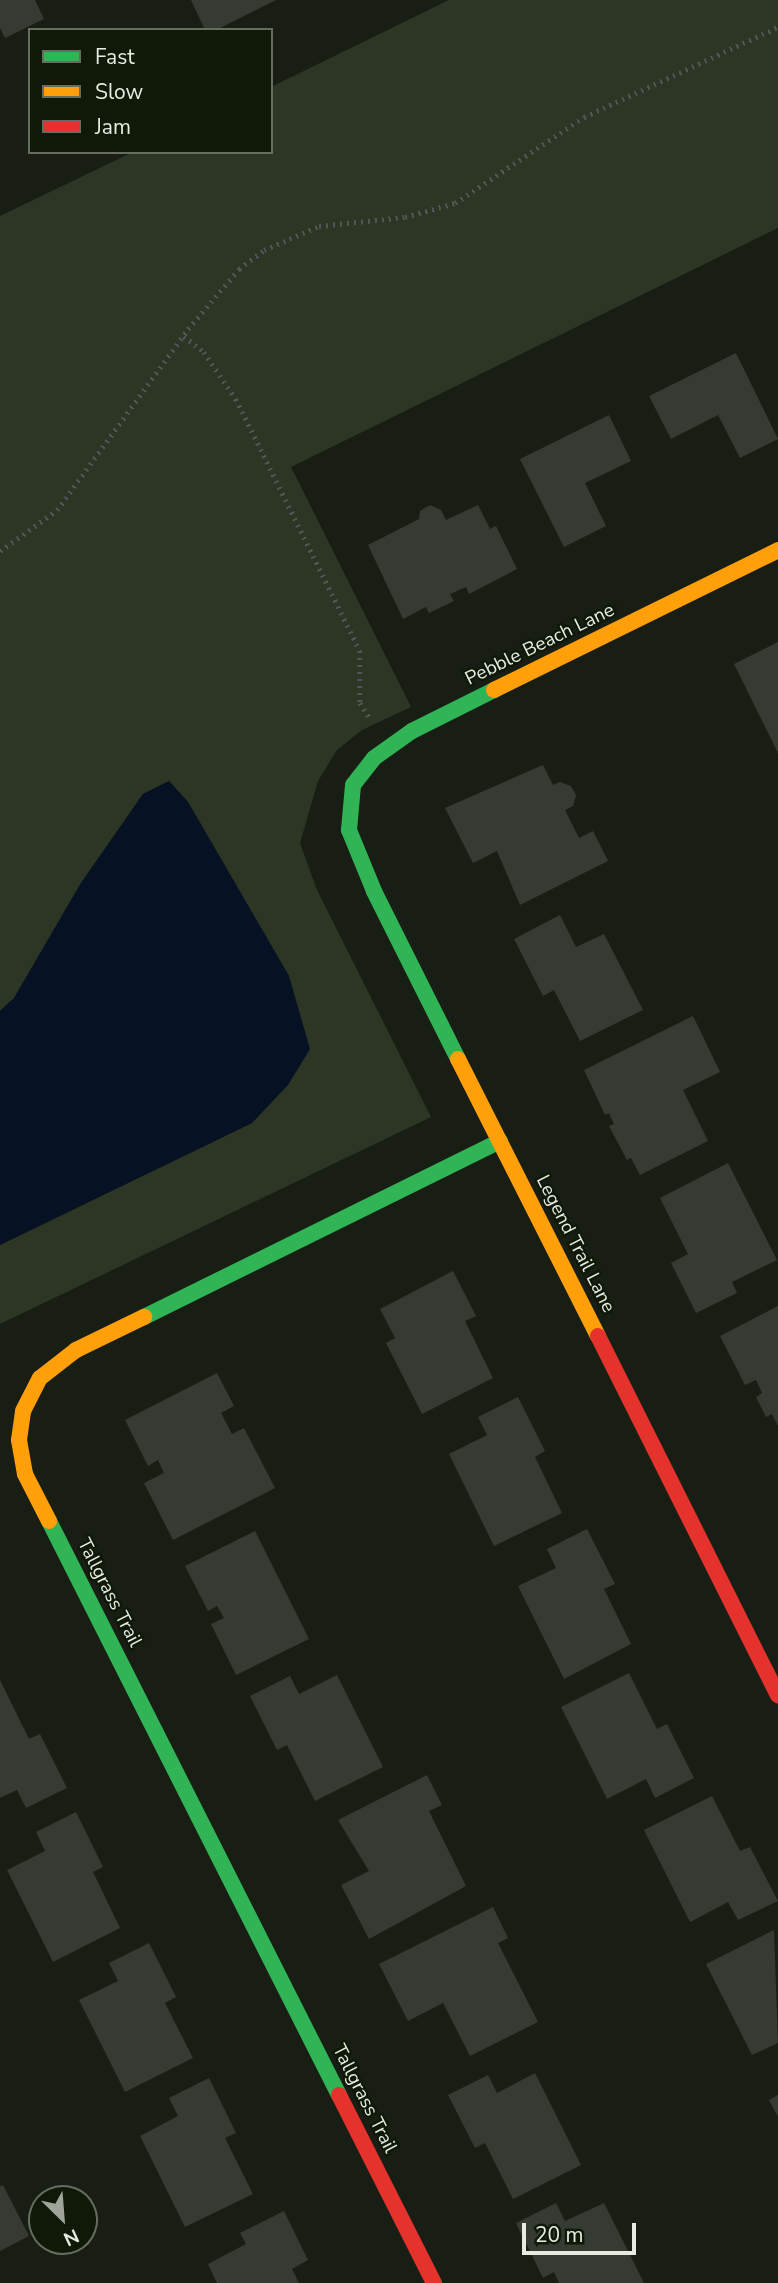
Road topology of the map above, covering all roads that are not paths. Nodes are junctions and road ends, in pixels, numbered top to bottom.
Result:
1 (778, 550) edge
2 (349, 807) joint
3 (500, 1141) junction
4 (778, 1695) edge
5 (434, 2283) edge

1 - 2 street, Pebble Beach Lane
2 - 3 street, Legend Trail Lane
3 - 4 street, Legend Trail Lane
3 - 5 street, Tallgrass Trail

